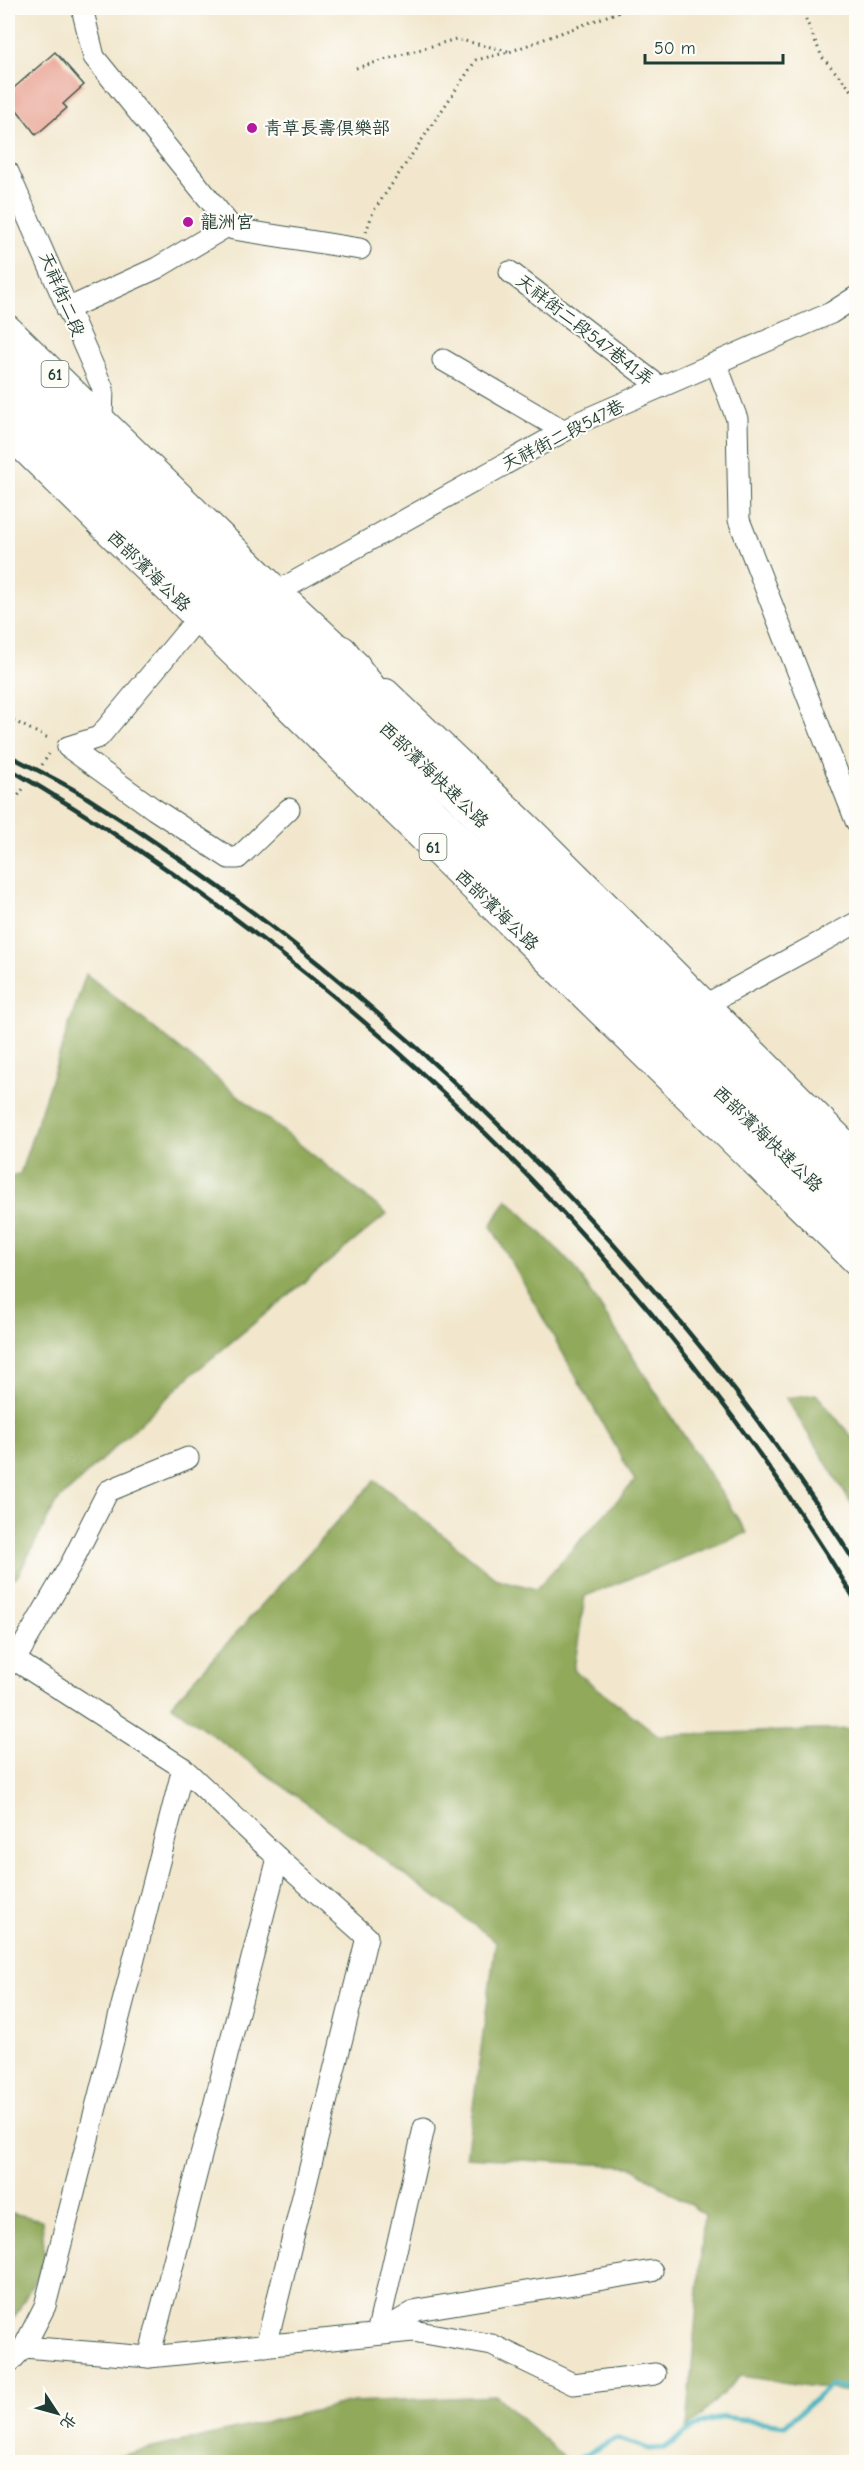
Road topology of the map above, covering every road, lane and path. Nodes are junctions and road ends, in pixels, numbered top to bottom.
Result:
1 (82, 8) edge
2 (629, 8) edge
3 (801, 8) edge
4 (509, 52) junction
5 (356, 68) dead end
6 (856, 95) edge
7 (8, 172) edge
8 (229, 225) junction
9 (360, 249) joint
10 (510, 272) dead end
11 (856, 297) edge
12 (67, 309) junction
13 (8, 328) edge
14 (443, 360) dead end
15 (8, 363) edge
16 (716, 363) junction
17 (660, 387) junction
18 (8, 400) edge
19 (102, 419) junction
20 (564, 432) junction
21 (10, 440) edge
22 (278, 591) junction
23 (197, 619) junction
24 (342, 651) junction
25 (8, 718) edge
26 (68, 747) junction
27 (23, 789) dead end
28 (457, 795) junction
29 (289, 809) dead end
30 (8, 810) edge
31 (856, 821) edge
32 (856, 923) edge
33 (705, 1005) junction
34 (856, 1154) edge
35 (805, 1174) junction
36 (856, 1190) edge
37 (856, 1225) edge
38 (856, 1233) edge
39 (856, 1262) edge
40 (188, 1458) dead end
41 (11, 1663) edge
42 (183, 1768) junction
43 (278, 1858) junction
44 (424, 2128) dead end
45 (652, 2271) dead end
46 (376, 2334) junction
47 (266, 2346) junction
48 (24, 2347) junction
49 (149, 2357) junction
50 (8, 2364) edge
51 (655, 2374) dead end

1 - 8 street
2 - 4 path
3 - 6 path
4 - 5 path
4 - 9 path
7 - 12 street, 天祥街二段
8 - 9 street
8 - 12 street
10 - 17 street, 天祥街二段547巷41弄
11 - 16 street, 天祥街二段547巷
12 - 19 street, 天祥街二段
13 - 19 main road, 61
14 - 20 street
15 - 28 highway, 西部濱海快速公路 / 61
16 - 17 street, 天祥街二段547巷
16 - 31 street
17 - 20 street, 天祥街二段547巷
18 - 35 highway, 西部濱海快速公路 / 61
19 - 22 main road, 61
20 - 22 street, 天祥街二段547巷
21 - 23 main road, 西部濱海公路 / 61
22 - 24 main road, 61
23 - 26 street
23 - 39 main road, 西部濱海公路 / 61
24 - 28 highway
24 - 33 main road, 61
25 - 26 path
26 - 29 street
27 - 30 path
28 - 36 highway, 西部濱海快速公路 / 61
32 - 33 street
33 - 34 main road, 61
35 - 37 highway, 西部濱海快速公路 / 61
35 - 38 highway
40 - 41 street
41 - 42 street
42 - 43 street
42 - 48 street
43 - 47 street
43 - 49 street
44 - 46 street
45 - 46 street
46 - 47 street
46 - 51 street
47 - 49 street
48 - 49 street
48 - 50 street

